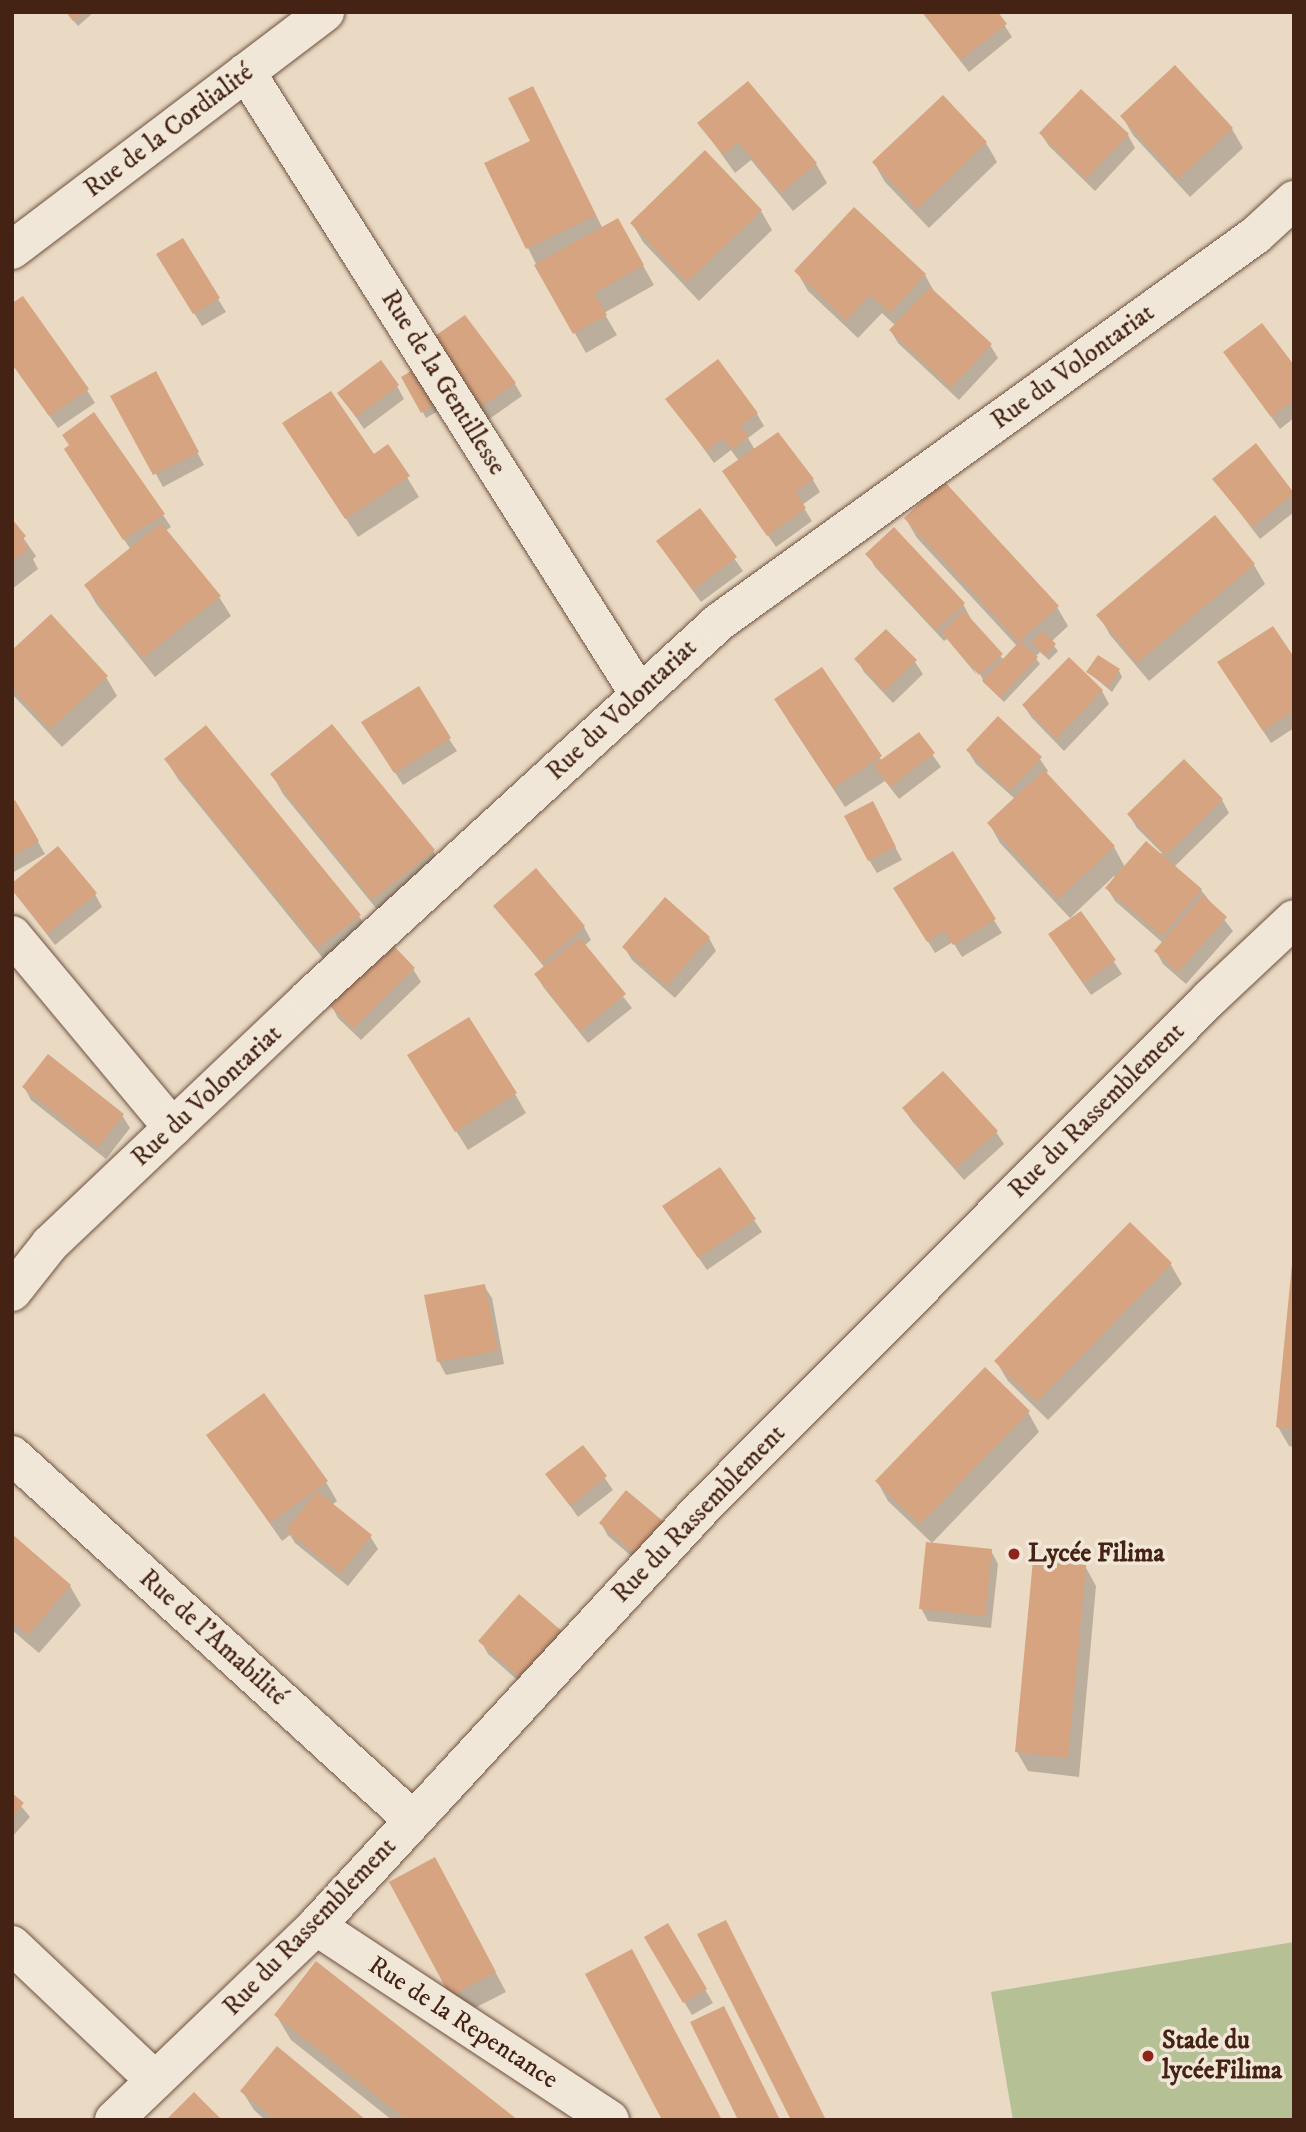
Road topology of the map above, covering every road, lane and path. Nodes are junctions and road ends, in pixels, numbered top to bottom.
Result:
1 (325, 12) edge
2 (246, 72) junction
3 (1294, 200) edge
4 (12, 250) edge
5 (639, 694) junction
6 (1294, 919) edge
7 (12, 935) edge
8 (173, 1128) junction
9 (12, 1292) edge
10 (12, 1455) edge
11 (413, 1820) junction
12 (316, 1926) junction
13 (12, 1945) edge
14 (155, 2080) junction
15 (114, 2120) edge
16 (610, 2120) edge

1 - 2 street, Rue de la Cordialité
2 - 4 street, Rue de la Cordialité
2 - 5 street, Rue de la Gentillesse
3 - 5 street, Rue du Volontariat
5 - 8 street, Rue du Volontariat
6 - 11 street, Rue du Rassemblement
7 - 8 street
8 - 9 street, Rue du Volontariat
10 - 11 street, Rue de l'Amabilité
11 - 12 street, Rue du Rassemblement
12 - 14 street, Rue du Rassemblement
12 - 16 street, Rue de la Repentance
13 - 14 street
14 - 15 street, Rue du Rassemblement

